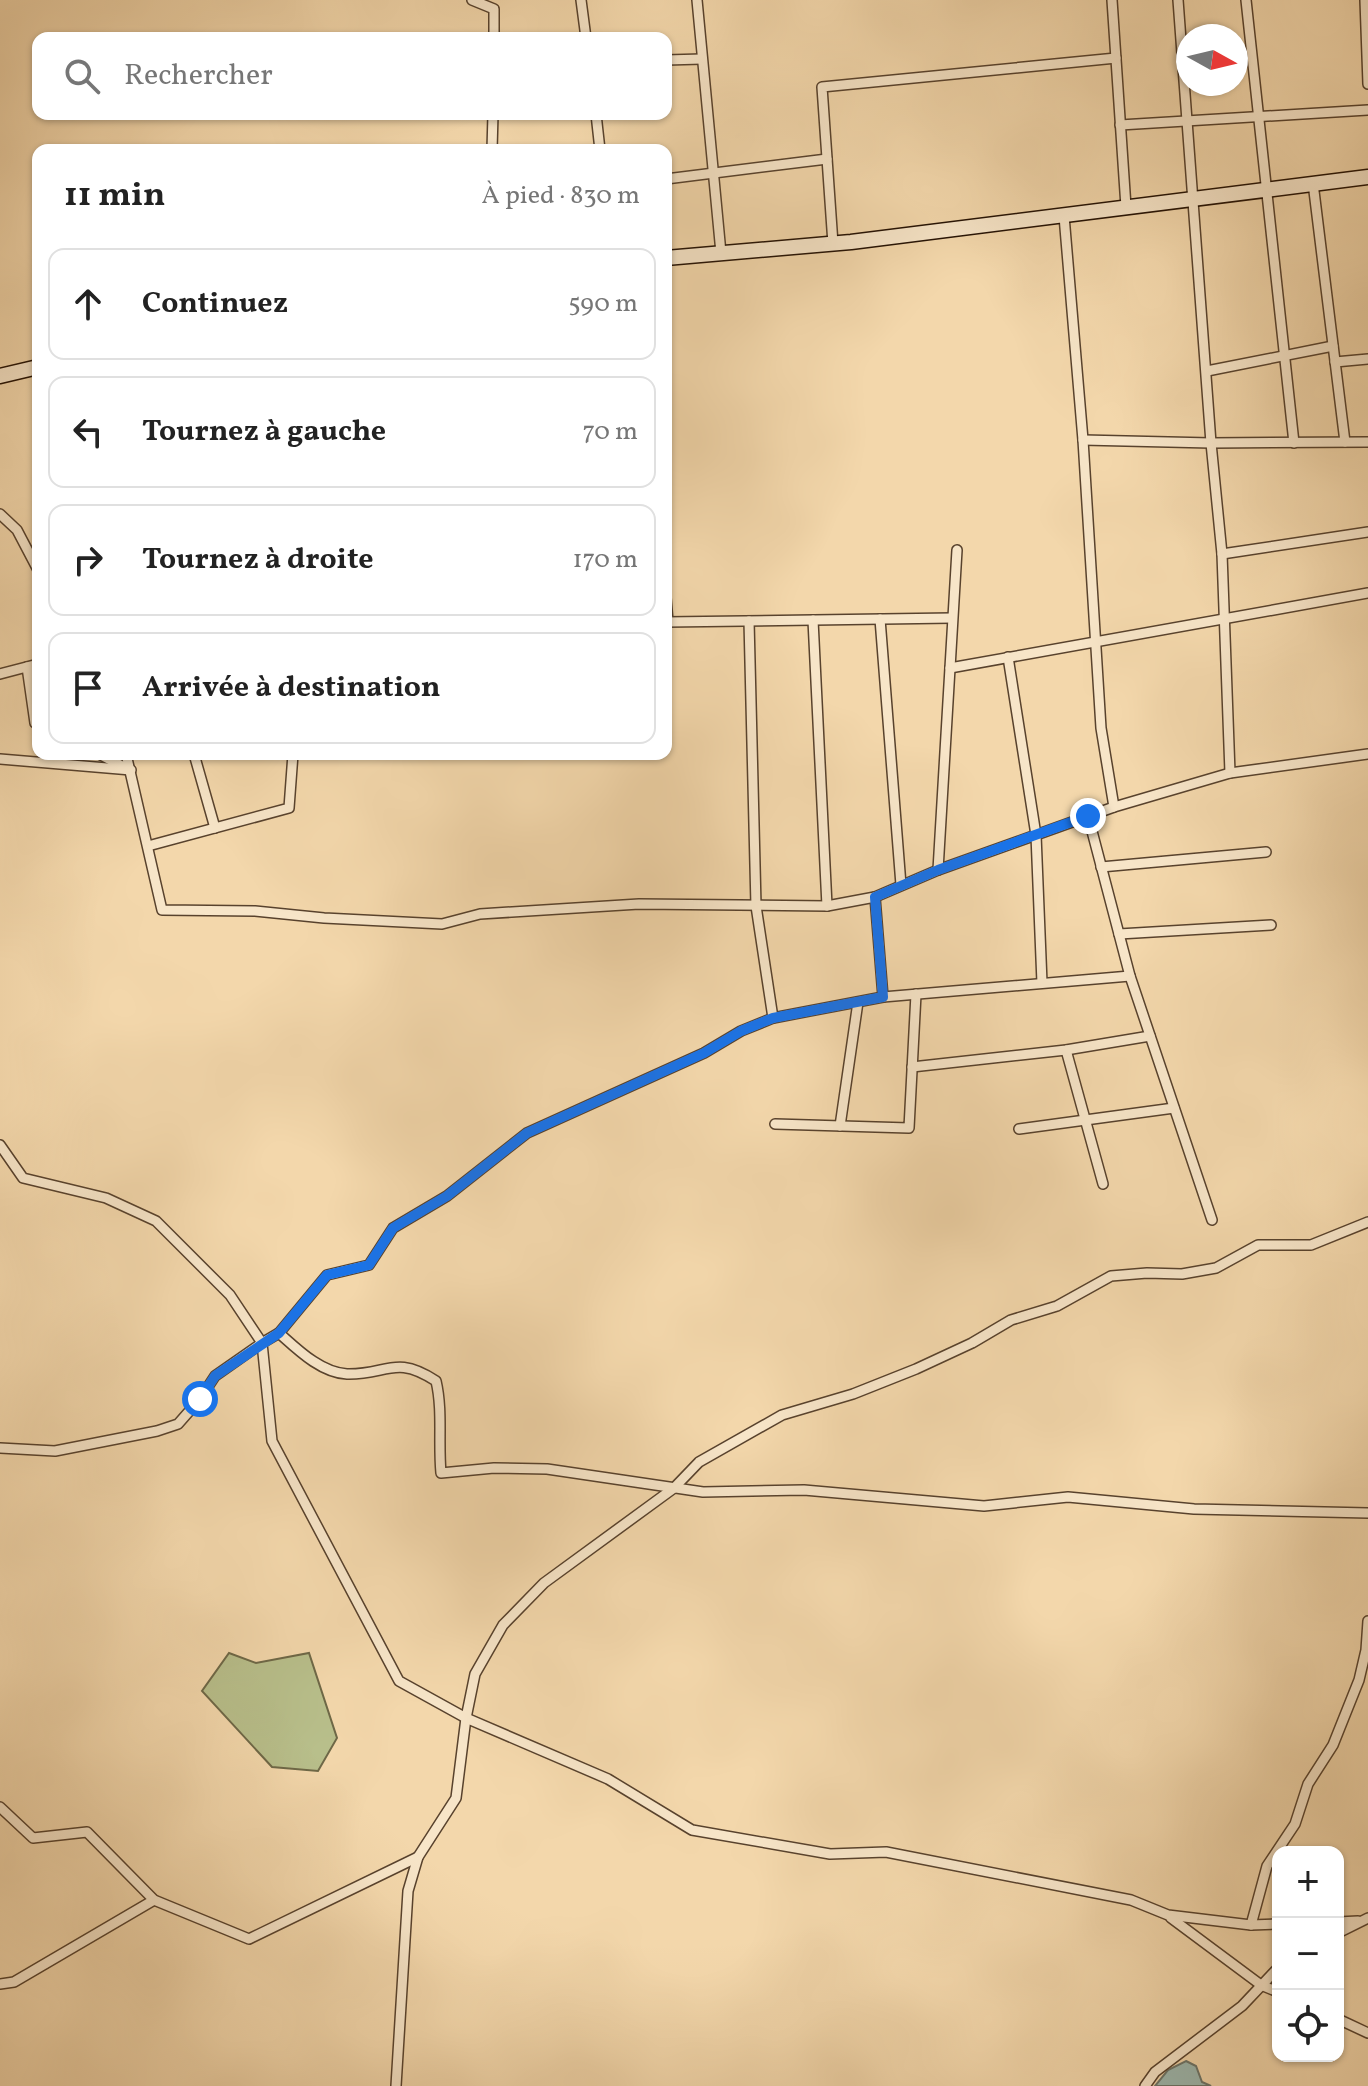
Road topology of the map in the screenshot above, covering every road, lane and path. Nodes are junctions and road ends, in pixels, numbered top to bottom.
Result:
1 (472, 0) edge
2 (581, 0) edge
3 (697, 0) edge
4 (1112, 0) edge
5 (1178, 0) edge
6 (1246, 0) edge
7 (1365, 0) edge
8 (494, 32) edge
9 (585, 32) edge
10 (1116, 58) junction
11 (702, 59) junction
12 (672, 60) edge
13 (1368, 84) edge
14 (1368, 110) edge
15 (1259, 116) junction
16 (493, 120) edge
17 (597, 120) edge
18 (1188, 121) junction
19 (1120, 125) junction
20 (492, 144) edge
21 (599, 144) edge
22 (827, 159) junction
23 (713, 173) junction
24 (1368, 177) edge
25 (672, 178) edge
26 (1313, 183) junction
27 (1267, 188) junction
28 (1194, 197) junction
29 (1126, 207) junction
30 (1064, 216) junction
31 (833, 244) junction
32 (721, 253) junction
33 (672, 257) edge
34 (1333, 346) junction
35 (1285, 356) junction
36 (1368, 359) edge
37 (1335, 362) junction
38 (32, 368) edge
39 (1207, 371) junction
40 (0, 376) edge
41 (1083, 440) junction
42 (1345, 442) junction
43 (1368, 442) edge
44 (1211, 443) junction
45 (1294, 443) junction
46 (0, 514) edge
47 (1368, 532) edge
48 (957, 550) dead end
49 (1222, 554) junction
50 (32, 559) edge
51 (1368, 593) edge
52 (952, 618) junction
53 (1224, 618) junction
54 (880, 619) junction
55 (813, 620) junction
56 (749, 621) junction
57 (672, 622) edge
58 (1096, 641) junction
59 (1008, 657) junction
60 (32, 666) edge
61 (27, 667) junction
62 (950, 668) junction
63 (0, 674) edge
64 (32, 702) edge
65 (1368, 754) edge
66 (0, 759) edge
67 (111, 760) edge
68 (128, 760) edge
69 (196, 760) edge
70 (293, 760) edge
71 (131, 770) junction
72 (1230, 773) junction
73 (1114, 807) junction
74 (1088, 816) junction
75 (215, 828) junction
76 (1036, 835) junction
77 (148, 846) junction
78 (1266, 852) dead end
79 (1101, 867) junction
80 (938, 870) junction
81 (901, 885) junction
82 (875, 897) junction
83 (756, 906) junction
84 (827, 906) junction
85 (1271, 925) dead end
86 (1119, 934) junction
87 (1130, 976) junction
88 (1042, 983) junction
89 (916, 994) junction
90 (883, 997) junction
91 (858, 1002) junction
92 (773, 1018) junction
93 (1150, 1036) junction
94 (1066, 1050) junction
95 (912, 1067) junction
96 (1174, 1108) junction
97 (1085, 1120) junction
98 (775, 1124) dead end
99 (840, 1126) junction
100 (1019, 1129) dead end
101 (0, 1145) edge
102 (1103, 1184) dead end
103 (1212, 1220) dead end
104 (1368, 1222) edge
105 (279, 1333) junction
106 (262, 1343) junction
107 (0, 1448) edge
108 (674, 1488) junction
109 (1368, 1513) edge
110 (1368, 1621) edge
111 (1367, 1650) edge
112 (466, 1718) junction
113 (0, 1807) edge
114 (418, 1857) junction
115 (154, 1900) junction
116 (1168, 1915) junction
117 (1364, 1920) edge
118 (1344, 1922) edge
119 (1272, 1924) edge
120 (1251, 1925) junction
121 (1344, 1930) edge
122 (1272, 1974) edge
123 (0, 1984) edge
124 (1261, 1985) junction
125 (1273, 1990) edge
126 (1344, 2022) edge
127 (1368, 2033) edge
128 (396, 2086) edge
129 (1145, 2086) edge

1 - 8 street
2 - 9 street
3 - 11 street
4 - 10 street
5 - 18 street
6 - 15 street
7 - 13 street
10 - 19 street
10 - 22 street
11 - 12 street
11 - 23 street
14 - 15 street
15 - 18 street
15 - 27 street
16 - 20 street
17 - 21 street
18 - 19 street
18 - 28 street
19 - 29 street
22 - 23 street
22 - 31 street
23 - 25 street
23 - 32 street
24 - 26 main road
26 - 27 main road
26 - 34 street
27 - 28 main road
27 - 35 street
28 - 29 main road
28 - 39 street
29 - 30 main road
30 - 31 main road
30 - 41 street
31 - 32 main road
32 - 33 main road
34 - 35 street
34 - 37 street
35 - 39 street
35 - 45 street
36 - 37 street
37 - 42 street
38 - 40 main road
39 - 44 street
41 - 44 street
41 - 58 street
42 - 43 street
42 - 45 street
44 - 45 street
44 - 49 street
46 - 50 street
47 - 49 street
48 - 52 street
49 - 53 street
51 - 53 street
52 - 54 street
52 - 62 street
53 - 58 street
53 - 72 street
54 - 55 street
54 - 81 street
55 - 56 street
55 - 84 street
56 - 57 street
56 - 83 street
58 - 59 street
58 - 73 street
59 - 62 street
59 - 76 street
60 - 61 street
61 - 63 street
61 - 64 street
62 - 80 street
65 - 72 street
66 - 71 street
67 - 71 street
68 - 71 street
69 - 75 street
70 - 75 street
71 - 77 street
72 - 73 street
73 - 74 street
74 - 76 street
74 - 79 street
75 - 77 street
76 - 80 street
76 - 88 street
77 - 83 street
78 - 79 street
79 - 86 street
80 - 81 street
81 - 82 street
82 - 84 street
82 - 90 street
83 - 84 street
83 - 92 street
85 - 86 street
86 - 87 street
87 - 88 street
87 - 93 street
88 - 89 street
89 - 90 street
89 - 95 street
90 - 91 street
91 - 92 street
91 - 99 street
92 - 105 street
93 - 94 street
93 - 96 street
94 - 95 street
94 - 97 street
95 - 99 street
96 - 97 street
96 - 103 street
97 - 100 street
97 - 102 street
98 - 99 street
101 - 106 street
104 - 108 street
105 - 106 street
105 - 108 street
106 - 107 street
106 - 112 street
108 - 109 street
108 - 112 street
110 - 111 street
111 - 120 street
112 - 114 street
112 - 116 street
113 - 115 street
114 - 115 street
114 - 128 street
115 - 123 street
116 - 120 street
116 - 124 street
117 - 118 street
117 - 121 street
119 - 120 street
122 - 124 street
124 - 125 street
124 - 129 street
126 - 127 street

